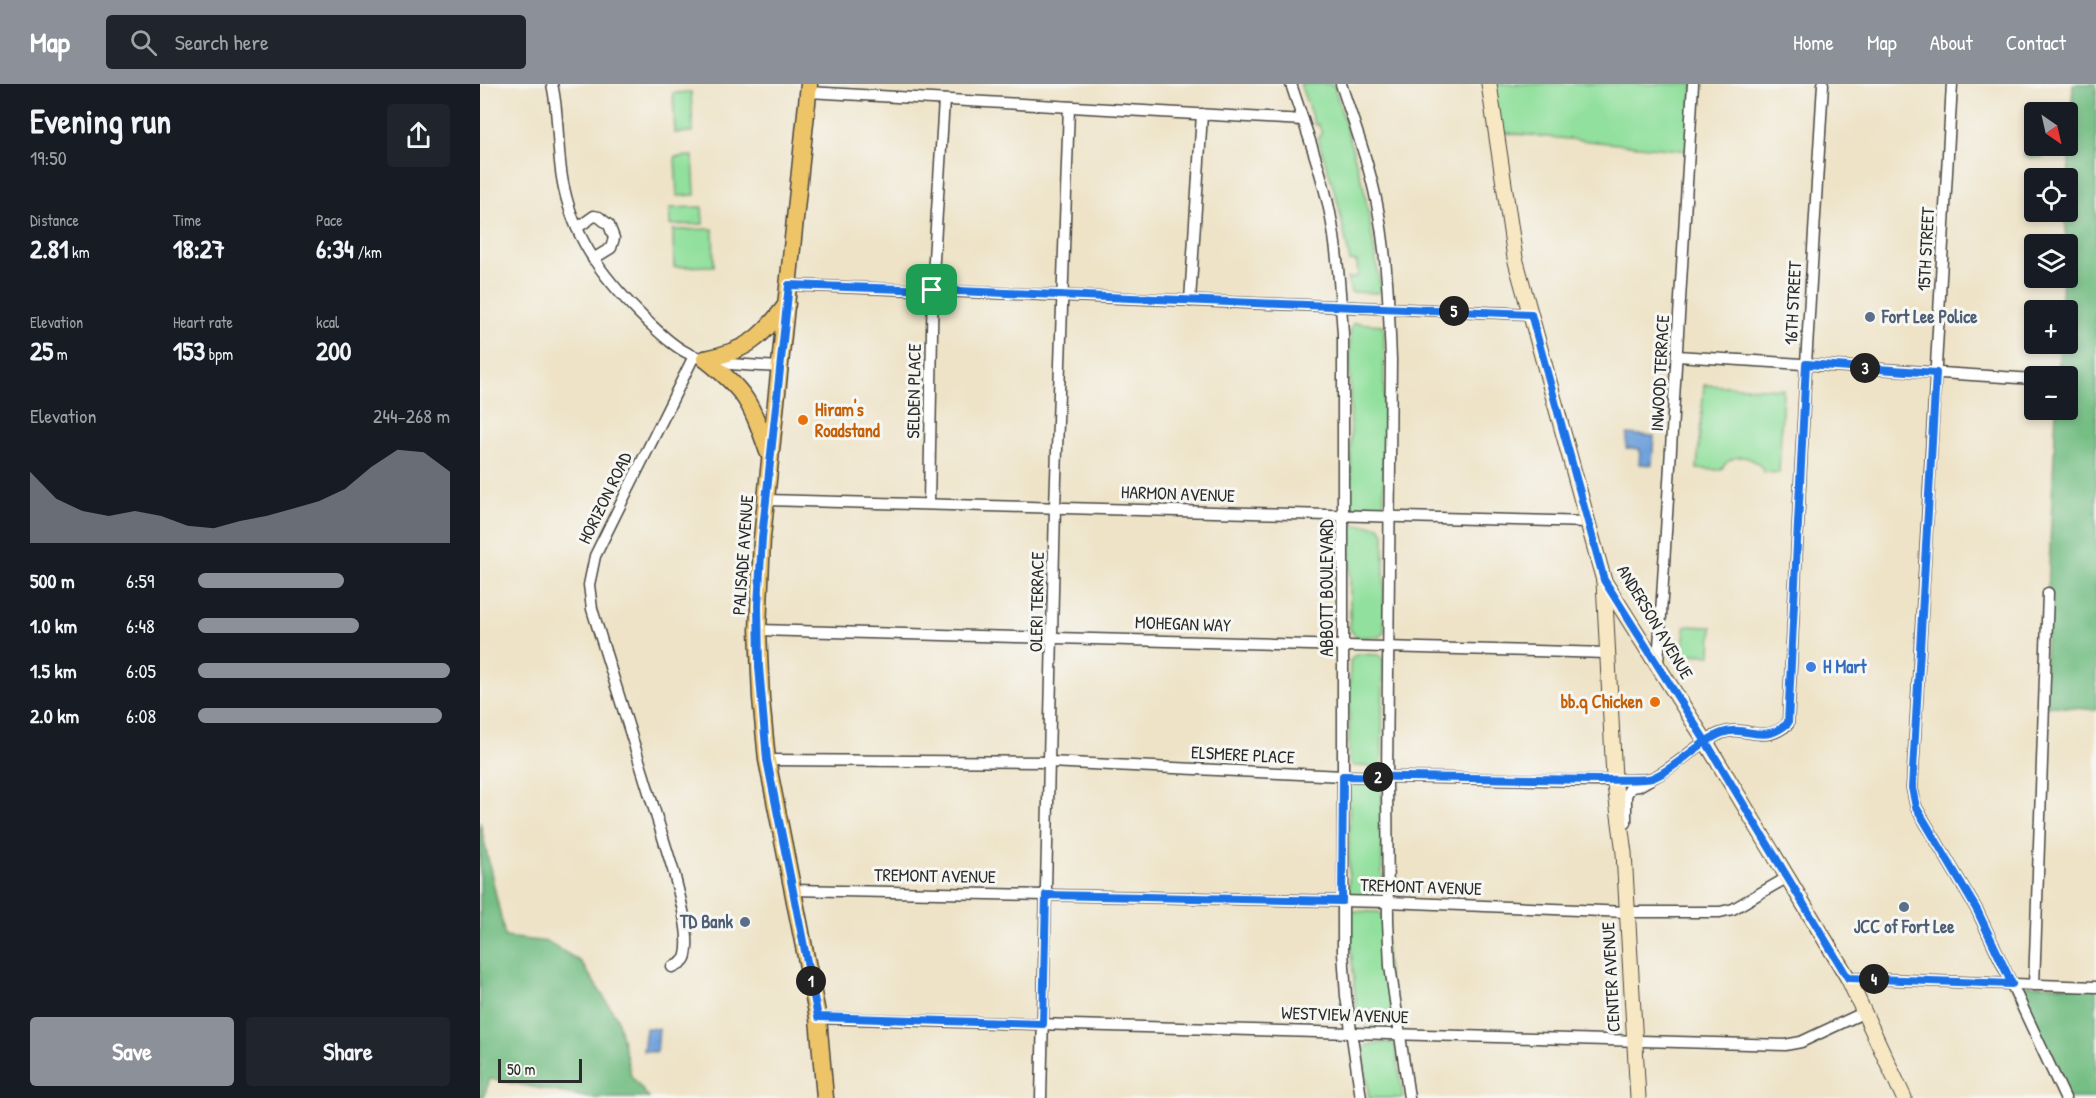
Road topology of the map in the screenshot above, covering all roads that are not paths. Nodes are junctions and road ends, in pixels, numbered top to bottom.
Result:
1 (552, 84) edge
2 (1291, 84) edge
3 (1341, 84) edge
4 (1489, 84) edge
5 (1693, 84) edge
6 (1822, 84) edge
7 (1952, 84) edge
8 (809, 88) edge
9 (944, 100) junction
10 (1069, 107) junction
11 (1202, 114) junction
12 (1303, 120) junction
13 (577, 228) junction
14 (593, 259) junction
15 (789, 285) junction
16 (932, 290) junction
17 (1063, 296) junction
18 (1190, 301) junction
19 (787, 303) junction
20 (1341, 306) junction
21 (1389, 309) junction
22 (1531, 314) junction
23 (1677, 356) junction
24 (699, 357) junction
25 (1806, 364) junction
26 (780, 367) junction
27 (1936, 373) junction
28 (2024, 378) edge
29 (770, 457) junction
30 (766, 501) junction
31 (929, 504) junction
32 (1055, 507) junction
33 (1344, 514) junction
34 (1389, 518) junction
35 (1588, 522) junction
36 (1604, 580) junction
37 (2048, 593) dead end
38 (758, 630) junction
39 (1052, 637) junction
40 (1343, 645) junction
41 (1389, 646) junction
42 (1607, 653) junction
43 (1658, 664) junction
44 (1706, 742) junction
45 (767, 760) junction
46 (1049, 762) junction
47 (1343, 776) junction
48 (1387, 777) junction
49 (1614, 778) junction
50 (1651, 779) junction
51 (1623, 853) junction
52 (1788, 877) junction
53 (792, 890) junction
54 (1046, 895) junction
55 (1342, 901) junction
56 (1388, 902) junction
57 (1627, 912) junction
58 (672, 967) dead end
59 (1848, 978) junction
60 (2012, 984) junction
61 (2034, 985) junction
62 (2096, 987) edge
63 (1864, 1012) junction
64 (818, 1017) junction
65 (1043, 1024) junction
66 (1351, 1032) junction
67 (1400, 1033) junction
68 (1634, 1041) junction
69 (825, 1098) edge
70 (1041, 1098) edge
71 (1361, 1098) edge
72 (1409, 1098) edge
73 (1638, 1098) edge
74 (1904, 1098) edge
75 (2065, 1098) edge

1 - 13 street
2 - 12 street, ABBOTT BOULEVARD
3 - 21 street
4 - 22 main road, ANDERSON AVENUE
5 - 23 street, INWOOD TERRACE
6 - 25 street, 16TH STREET
7 - 27 street, 15TH STREET
8 - 9 street
8 - 15 main road, PALISADE AVENUE
9 - 10 street
9 - 16 street, SELDEN PLACE
10 - 11 street
10 - 17 street, OLERI TERRACE
11 - 12 street
11 - 18 street
12 - 20 street, ABBOTT BOULEVARD
13 - 14 street
13 - 14 street
14 - 24 street
15 - 16 street
15 - 19 main road, PALISADE AVENUE
16 - 17 street
16 - 31 street, SELDEN PLACE
17 - 18 street
17 - 32 street, OLERI TERRACE
18 - 20 street
19 - 24 main road
19 - 26 main road, PALISADE AVENUE
20 - 21 street
20 - 33 street, ABBOTT BOULEVARD
21 - 22 street
21 - 34 street
22 - 35 main road, ANDERSON AVENUE
23 - 25 street
23 - 43 street, INWOOD TERRACE
24 - 26 street
24 - 29 main road
24 - 58 street, HORIZON ROAD
25 - 27 street
25 - 44 street, 16TH STREET
26 - 29 main road, PALISADE AVENUE
27 - 28 street
27 - 60 street, 15TH STREET
29 - 30 main road, PALISADE AVENUE
30 - 31 street, HARMON AVENUE
30 - 38 main road, PALISADE AVENUE
31 - 32 street, HARMON AVENUE
32 - 33 street, HARMON AVENUE
32 - 39 street, OLERI TERRACE
33 - 34 street, HARMON AVENUE
33 - 40 street, ABBOTT BOULEVARD
34 - 35 street, HARMON AVENUE
34 - 41 street
35 - 36 main road, ANDERSON AVENUE
36 - 42 main road, CENTER AVENUE
36 - 43 main road, ANDERSON AVENUE
37 - 61 street
38 - 39 street, MOHEGAN WAY
38 - 45 main road, PALISADE AVENUE
39 - 40 street, MOHEGAN WAY
39 - 46 street, OLERI TERRACE
40 - 41 street, MOHEGAN WAY
40 - 47 street, ABBOTT BOULEVARD
41 - 42 street, MOHEGAN WAY
41 - 48 street
42 - 49 main road, CENTER AVENUE
43 - 44 main road, ANDERSON AVENUE
44 - 50 street
44 - 52 main road, ANDERSON AVENUE
45 - 46 street, ELSMERE PLACE
45 - 53 main road, PALISADE AVENUE
46 - 47 street, ELSMERE PLACE
46 - 54 street, OLERI TERRACE
47 - 48 street, ELSMERE PLACE
47 - 55 street, ABBOTT BOULEVARD
48 - 49 street, ELSMERE PLACE
48 - 56 street
49 - 50 street, ELSMERE PLACE
49 - 51 main road, CENTER AVENUE
50 - 51 street, CENTER AVENUE
51 - 57 main road, CENTER AVENUE
52 - 57 street, TREMONT AVENUE
52 - 59 main road, ANDERSON AVENUE
53 - 54 street, TREMONT AVENUE
53 - 64 main road, PALISADE AVENUE
54 - 55 street, TREMONT AVENUE
54 - 65 street, OLERI TERRACE
55 - 56 street, TREMONT AVENUE
55 - 66 street, ABBOTT BOULEVARD
56 - 57 street, TREMONT AVENUE
56 - 67 street
57 - 68 main road, CENTER AVENUE
59 - 60 street
59 - 63 main road, ANDERSON AVENUE
60 - 61 street
60 - 75 street, 15TH STREET
61 - 62 street
63 - 68 street, WESTVIEW AVENUE
63 - 74 main road, ANDERSON AVENUE
64 - 65 street, WESTVIEW AVENUE
64 - 69 main road, PALISADE AVENUE
65 - 66 street, WESTVIEW AVENUE
65 - 70 street, OLERI TERRACE
66 - 67 street, WESTVIEW AVENUE
66 - 71 street, ABBOTT BOULEVARD
67 - 68 street, WESTVIEW AVENUE
67 - 72 street
68 - 73 main road, CENTER AVENUE

